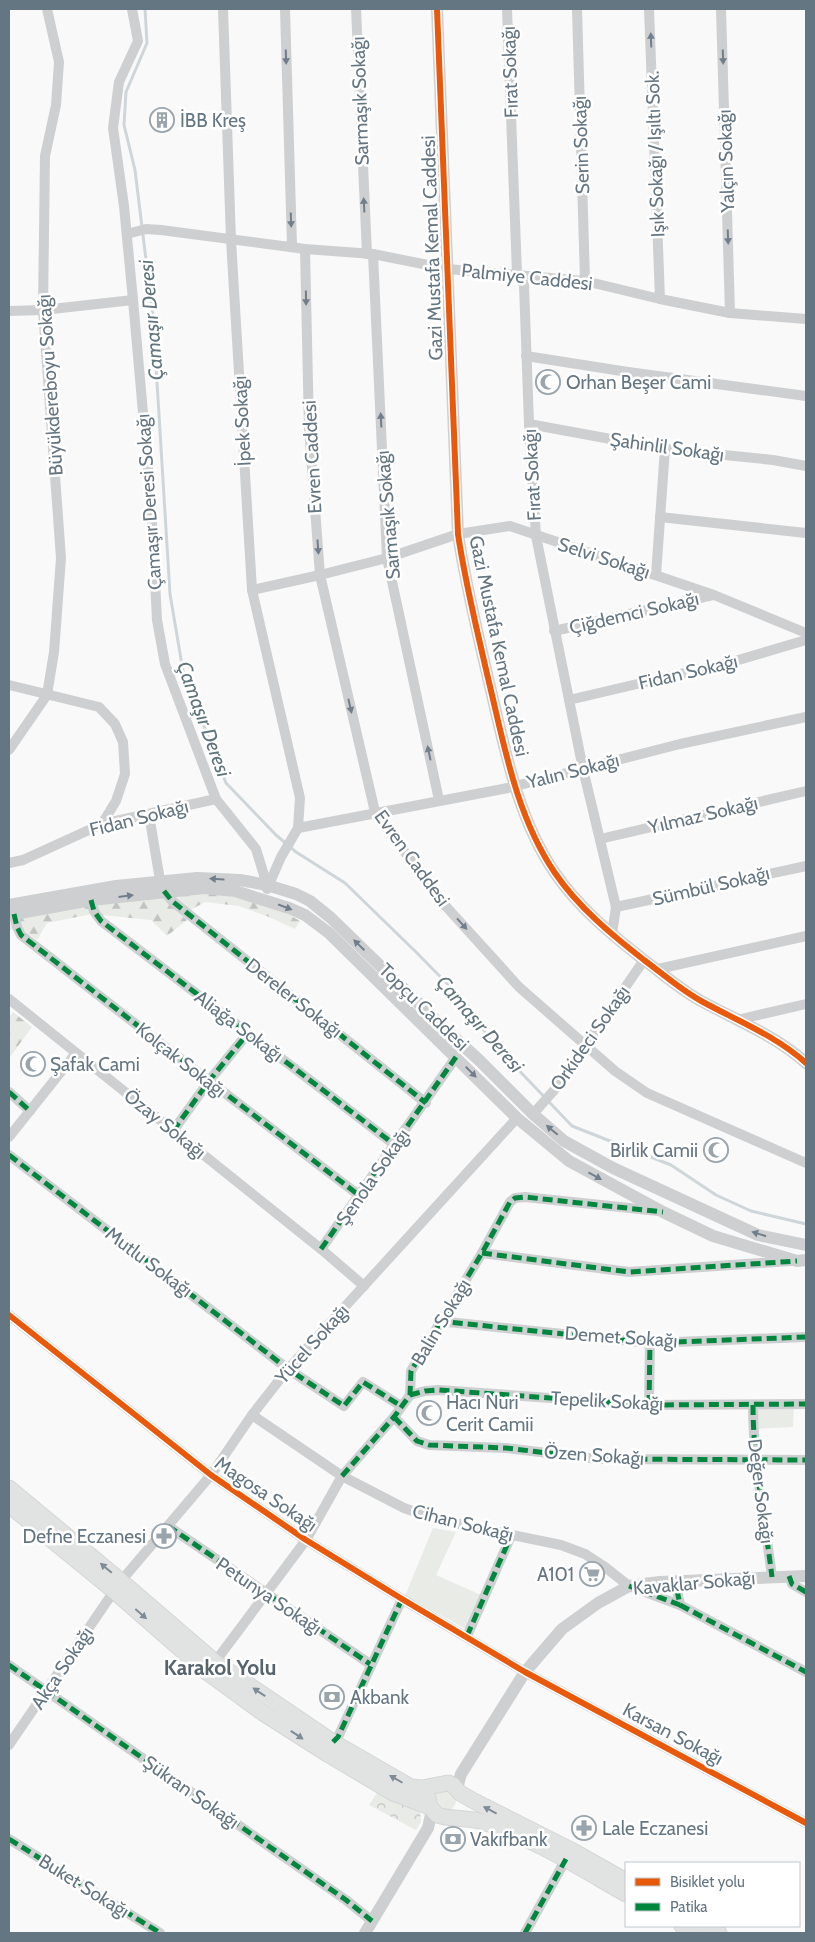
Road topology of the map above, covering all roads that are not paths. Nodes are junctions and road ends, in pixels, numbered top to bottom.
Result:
1 (47, 9) edge
2 (132, 9) edge
3 (223, 9) edge
4 (285, 9) edge
5 (356, 9) edge
6 (436, 9) edge
7 (507, 9) edge
8 (578, 9) edge
9 (649, 9) edge
10 (721, 9) edge
11 (130, 233) junction
12 (231, 240) junction
13 (292, 246) junction
14 (305, 249) junction
15 (370, 254) junction
16 (448, 268) junction
17 (518, 274) junction
18 (585, 282) junction
19 (660, 299) junction
20 (133, 300) junction
21 (43, 310) junction
22 (9, 311) edge
23 (730, 313) junction
24 (806, 319) edge
25 (526, 356) junction
26 (806, 396) edge
27 (529, 424) junction
28 (665, 449) junction
29 (806, 466) edge
30 (660, 517) junction
31 (806, 533) edge
32 (458, 534) junction
33 (536, 536) junction
34 (387, 558) junction
35 (320, 575) junction
36 (656, 575) junction
37 (252, 590) junction
38 (714, 595) junction
39 (554, 630) junction
40 (806, 633) edge
41 (806, 640) edge
42 (9, 684) edge
43 (47, 695) junction
44 (569, 700) junction
45 (806, 717) edge
46 (9, 750) edge
47 (583, 769) junction
48 (515, 786) junction
49 (806, 791) edge
50 (216, 799) junction
51 (439, 800) junction
52 (375, 812) junction
53 (149, 815) junction
54 (102, 824) junction
55 (298, 828) junction
56 (600, 839) junction
57 (9, 863) edge
58 (806, 866) edge
59 (267, 885) junction
60 (162, 886) junction
61 (89, 896) junction
62 (265, 899) junction
63 (616, 908) junction
64 (11, 910) edge
65 (612, 934) junction
66 (806, 936) edge
67 (644, 960) junction
68 (658, 970) junction
69 (9, 999) edge
70 (806, 1004) edge
71 (737, 1020) junction
72 (248, 1033) junction
73 (585, 1045) junction
74 (76, 1053) junction
75 (456, 1057) junction
76 (806, 1063) edge
77 (209, 1081) junction
78 (9, 1092) edge
79 (426, 1102) junction
80 (30, 1111) junction
81 (536, 1111) junction
82 (517, 1118) junction
83 (173, 1131) junction
84 (9, 1137) edge
85 (395, 1145) junction
86 (9, 1155) edge
87 (806, 1163) edge
88 (360, 1196) junction
89 (663, 1212) junction
90 (806, 1245) edge
91 (321, 1249) junction
92 (482, 1253) junction
93 (802, 1261) edge
94 (364, 1286) junction
95 (9, 1315) edge
96 (438, 1324) junction
97 (806, 1337) edge
98 (650, 1342) junction
99 (288, 1369) junction
100 (410, 1395) junction
101 (754, 1404) junction
102 (806, 1404) edge
103 (650, 1405) junction
104 (401, 1406) junction
105 (252, 1415) junction
106 (394, 1417) junction
107 (756, 1460) junction
108 (806, 1460) edge
109 (211, 1475) junction
110 (342, 1476) junction
111 (9, 1488) edge
112 (9, 1505) edge
113 (168, 1526) junction
114 (512, 1536) junction
115 (306, 1540) junction
116 (772, 1576) junction
117 (790, 1576) junction
118 (806, 1576) edge
119 (680, 1580) junction
120 (117, 1586) junction
121 (629, 1586) junction
122 (806, 1592) edge
123 (266, 1594) junction
124 (402, 1599) junction
125 (680, 1605) junction
126 (467, 1636) junction
127 (215, 1662) junction
128 (370, 1664) junction
129 (9, 1665) edge
130 (525, 1672) junction
131 (806, 1672) edge
132 (47, 1692) junction
133 (333, 1742) junction
134 (9, 1746) edge
135 (453, 1784) junction
136 (438, 1813) junction
137 (806, 1823) edge
138 (9, 1839) edge
139 (566, 1859) junction
140 (625, 1880) edge
141 (625, 1893) edge
142 (372, 1921) junction
143 (683, 1927) edge
144 (160, 1933) edge
145 (364, 1933) edge
146 (525, 1933) edge
147 (695, 1933) edge

1 - 21 street, Büyükdereboyu Sokağı
2 - 11 street, Çamaşır Deresi Sokağı
3 - 12 street, İpek Sokağı
4 -> 13 street
15 -> 5 street, Sarmaşık Sokağı
6 - 16 street, Gazi Mustafa Kemal Caddesi
7 - 17 street, Fırat Sokağı
8 - 18 street, Serin Sokağı
19 -> 9 street, Işık Sokağı / Işıltı Sok.
10 -> 23 street, Yalçın Sokağı
11 - 12 street, Palmiye Caddesi
11 - 20 street, Çamaşır Deresi Sokağı
12 - 13 street, Palmiye Caddesi
12 - 37 street, İpek Sokağı
13 - 14 street, Palmiye Caddesi
14 - 15 street, Palmiye Caddesi
14 -> 35 street, Evren Caddesi
15 - 16 street, Palmiye Caddesi
34 -> 15 street, Sarmaşık Sokağı
16 - 17 street, Palmiye Caddesi
16 - 32 street, Gazi Mustafa Kemal Caddesi
17 - 18 street, Palmiye Caddesi
17 - 25 street, Fırat Sokağı
18 - 19 street, Palmiye Caddesi
19 - 23 street, Palmiye Caddesi
20 - 21 street
20 - 50 street, Çamaşır Deresi Sokağı
21 - 22 street
21 - 43 street, Büyükdereboyu Sokağı
23 - 24 street, Palmiye Caddesi
25 - 26 street
25 - 27 street, Fırat Sokağı
27 - 28 street, Şahinlil Sokağı
27 - 33 street, Fırat Sokağı
28 - 29 street, Şahinlil Sokağı
28 - 30 street
30 - 31 street
30 - 36 street
32 - 33 street, Selvi Sokağı
32 - 34 street, Selvi Sokağı
32 - 48 street, Gazi Mustafa Kemal Caddesi
33 - 36 street, Selvi Sokağı
33 - 39 street, Fırat Sokağı
34 - 35 street, Selvi Sokağı
51 -> 34 street, Sarmaşık Sokağı
35 - 37 street, Selvi Sokağı
35 -> 52 street, Evren Caddesi
36 - 38 street, Selvi Sokağı
37 - 55 street, İpek Sokağı
38 - 39 street, Çiğdemci Sokağı
38 - 40 street, Selvi Sokağı
39 - 44 street, Fırat Sokağı
41 - 44 street, Fidan Sokağı
42 - 43 street
43 - 46 street, Büyükdereboyu Sokağı
43 - 54 street
44 - 47 street, Fırat Sokağı
45 - 47 street, Yalın Sokağı
47 - 48 street, Yalın Sokağı
47 - 56 street, Fırat Sokağı
48 - 51 street, Yalın Sokağı
48 - 65 street, Gazi Mustafa Kemal Caddesi
49 - 56 street, Yılmaz Sokağı
50 - 53 street, Fidan Sokağı
50 - 59 street, Çamaşır Deresi Sokağı
51 - 52 street, Yalın Sokağı
52 - 55 street, Yalın Sokağı
52 -> 73 street, Evren Caddesi
53 - 54 street, Fidan Sokağı
53 - 60 street
54 - 57 street, Fidan Sokağı
55 - 59 street
56 - 63 street, Fırat Sokağı
58 - 63 street, Sümbül Sokağı
59 -> 60 street, Topçu Caddesi
59 - 62 street
81 -> 59 street, Topçu Caddesi
60 - 61 street, Topçu Caddesi
60 - 62 street, Topçu Caddesi
60 - 79 street, Dereler Sokağı
61 - 64 street, Topçu Caddesi
61 - 72 street, Aliağa Sokağı
62 -> 75 street, Topçu Caddesi
63 - 65 street, Fırat Sokağı
64 - 77 street, Kolçak Sokağı
65 - 67 street, Gazi Mustafa Kemal Caddesi
66 - 68 street
67 - 68 street, Gazi Mustafa Kemal Caddesi
67 - 73 street, Orkideci Sokağı
68 - 71 street, Gazi Mustafa Kemal Caddesi
69 - 74 street, Özay Sokağı
70 - 71 street
71 - 76 street, Gazi Mustafa Kemal Caddesi
72 - 77 street
72 - 85 street, Aliağa Sokağı
73 - 81 street, Orkideci Sokağı
73 - 87 street, Evren Caddesi
74 - 80 street
74 - 83 street, Özay Sokağı
75 - 79 street, Şenola Sokağı
75 -> 82 street, Topçu Caddesi
77 - 83 street
77 - 88 street, Kolçak Sokağı
78 - 80 street
79 - 85 street, Şenola Sokağı
80 - 84 street
90 -> 81 street, Topçu Caddesi
82 -> 89 street, Topçu Caddesi
82 - 94 street, Yücel Sokağı
83 - 91 street, Özay Sokağı
85 - 88 street, Şenola Sokağı
86 - 99 street, Mutlu Sokağı
88 - 91 street, Şenola Sokağı
89 - 92 street, Balin Sokağı
89 - 93 street, Topçu Caddesi
91 - 94 street
92 - 93 street
92 - 96 street, Balin Sokağı
94 - 99 street, Yücel Sokağı
95 - 109 street, Magosa Sokağı
96 - 98 street, Demet Sokağı
96 - 100 street, Balin Sokağı
97 - 98 street, Demet Sokağı
98 - 103 street
99 - 104 street, Mutlu Sokağı
99 - 105 street, Yücel Sokağı
100 - 103 street, Tepelik Sokağı
100 - 104 street
101 - 102 street, Tepelik Sokağı
101 - 103 street, Tepelik Sokağı
101 - 107 street, Değer Sokağı
104 - 106 street
105 - 109 street, Yücel Sokağı
105 - 110 street, Cihan Sokağı
106 - 107 street, Özen Sokağı
106 - 110 street
107 - 108 street, Özen Sokağı
107 - 116 street, Değer Sokağı
109 - 113 street, Yücel Sokağı
109 - 115 street, Magosa Sokağı
110 - 114 street, Cihan Sokağı
110 - 115 street
120 -> 111 main road
112 - 120 main road
113 - 120 street, Yücel Sokağı
113 - 123 street, Petunya Sokağı
114 - 121 street, Cihan Sokağı
114 - 126 street
115 - 123 street
115 - 124 street, Magosa Sokağı
116 - 117 street, Kavaklar Sokağı
116 - 119 street, Kavaklar Sokağı
117 - 118 street, Kavaklar Sokağı
117 - 122 street
119 - 121 street, Kavaklar Sokağı
119 - 125 street
120 - 127 main road
120 - 132 street, Akça Sokağı
120 -> 136 main road
121 - 125 street, Cihan Sokağı
121 - 130 street, Kavaklar Sokağı
123 - 127 street
123 - 128 street, Petunya Sokağı
124 - 126 street, Magosa Sokağı
124 - 128 street
125 - 131 street, Cihan Sokağı
126 - 130 street, Magosa Sokağı
133 -> 127 main road
128 - 133 street
129 - 132 street, Şükran Sokağı
130 - 135 street, Kavaklar Sokağı
130 - 137 street, Karsan Sokağı
132 - 134 street, Akça Sokağı
132 - 142 street, Şükran Sokağı
135 -> 133 main road
135 - 136 main road
135 - 136 main road
140 -> 135 main road
136 - 139 main road
136 - 142 street
138 - 144 street, Buket Sokağı
139 - 141 main road
139 - 146 street
142 - 145 street
143 - 147 main road

